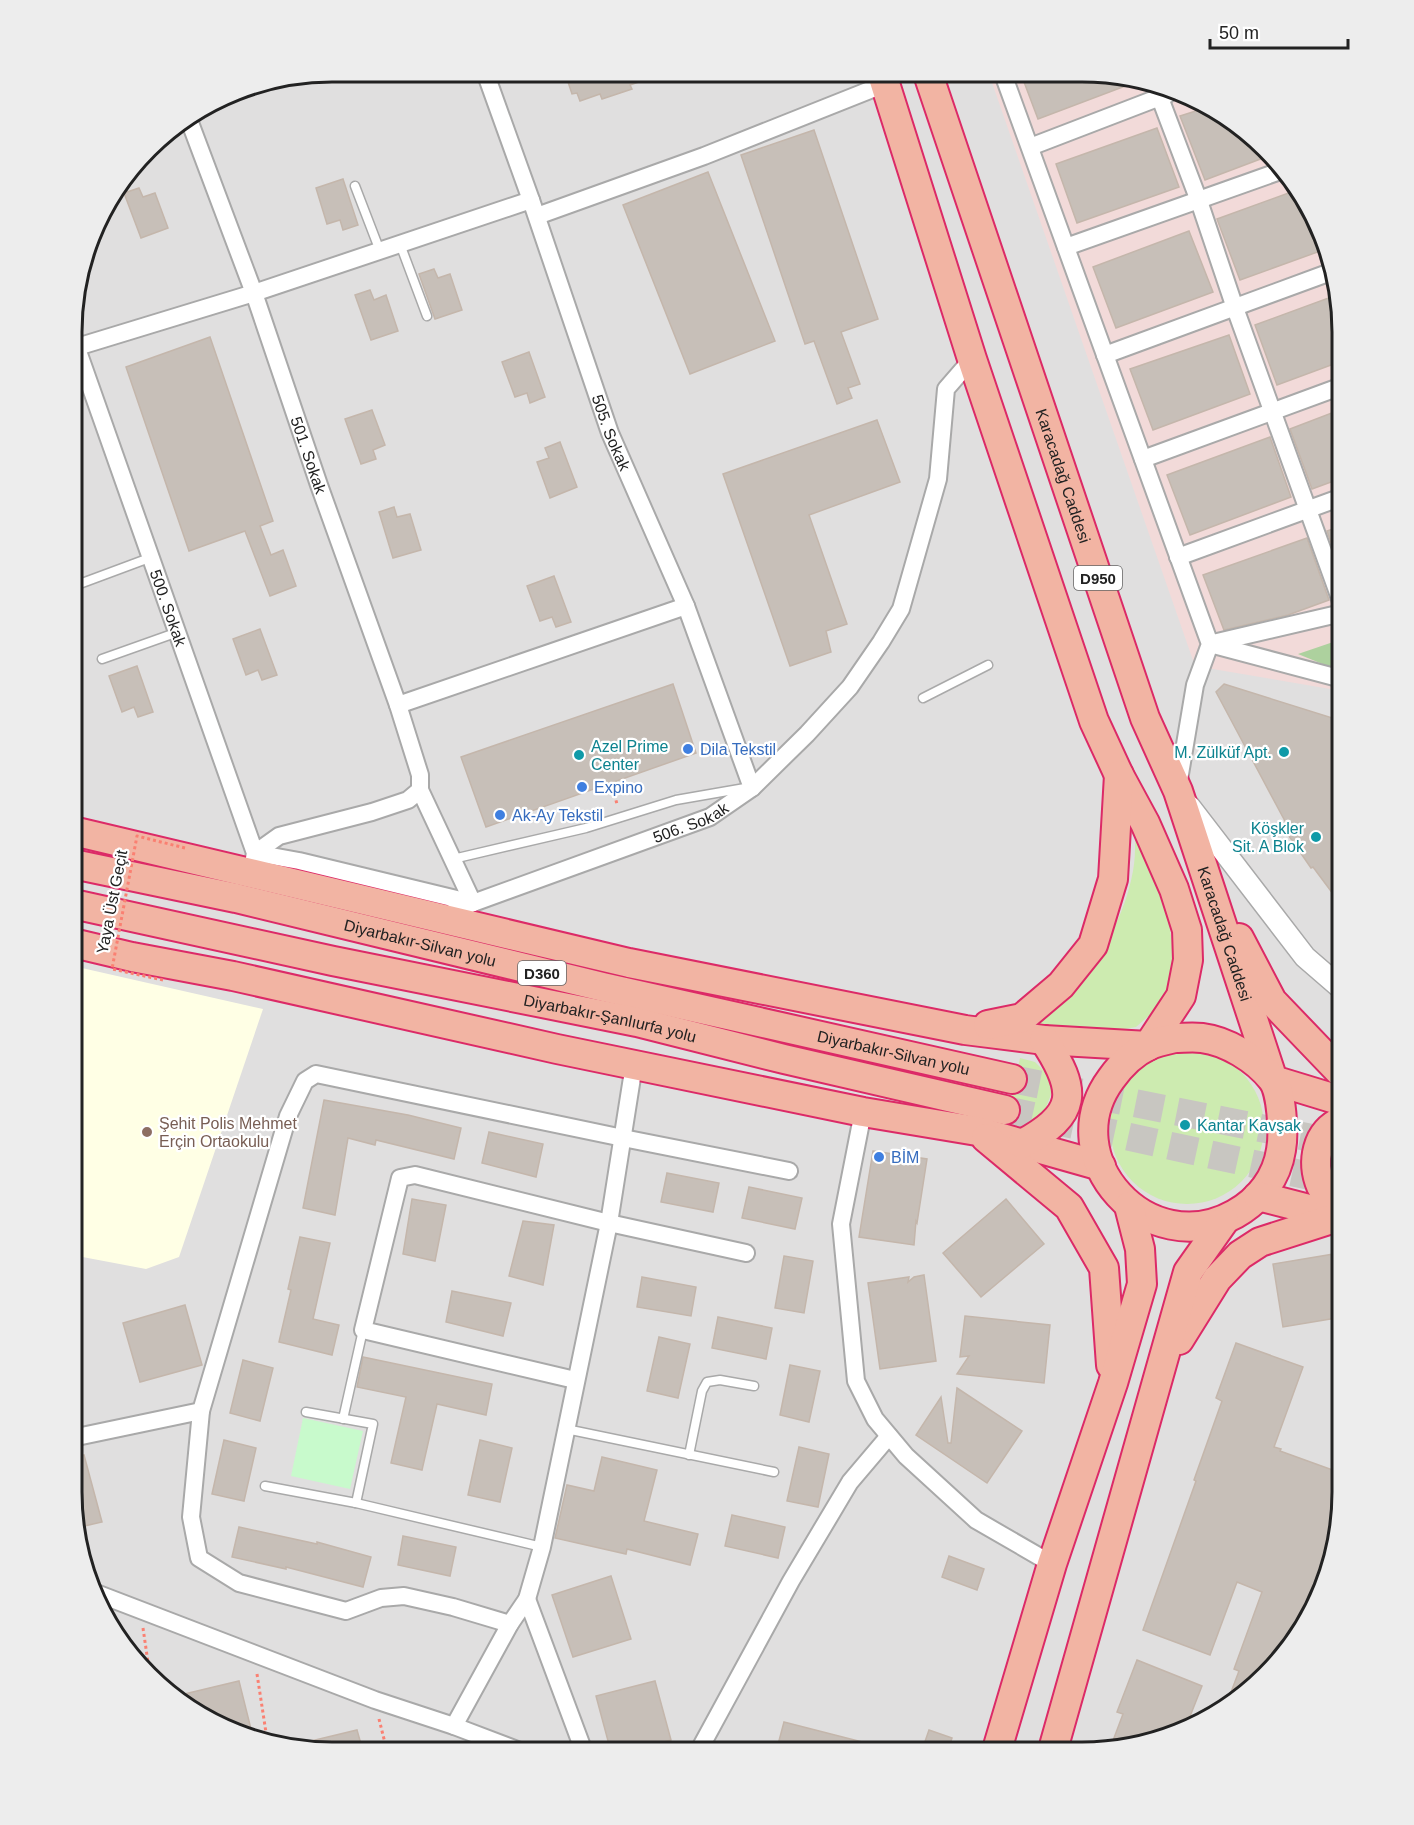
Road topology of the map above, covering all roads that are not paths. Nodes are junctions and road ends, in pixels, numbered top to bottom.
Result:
1 (489, 82) edge
2 (877, 82) edge
3 (885, 82) edge
4 (931, 82) edge
5 (1007, 82) edge
6 (1158, 95) edge
7 (1163, 96) edge
8 (191, 127) edge
9 (1030, 147) junction
10 (1274, 173) edge
11 (356, 186) dead end
12 (531, 200) junction
13 (1199, 201) junction
14 (537, 216) junction
15 (400, 244) junction
16 (1066, 247) junction
17 (380, 251) junction
18 (1325, 274) edge
19 (254, 293) junction
20 (1235, 308) junction
21 (427, 316) dead end
22 (82, 342) edge
23 (1105, 355) junction
24 (972, 359) junction
25 (82, 363) edge
26 (1332, 390) edge
27 (1273, 411) junction
28 (1143, 459) junction
29 (1332, 501) edge
30 (1308, 511) junction
31 (152, 557) junction
32 (1178, 557) junction
33 (1332, 577) edge
34 (82, 582) edge
35 (686, 606) junction
36 (1332, 615) edge
37 (178, 632) junction
38 (1210, 644) junction
39 (102, 658) dead end
40 (988, 665) dead end
41 (1332, 677) edge
42 (923, 698) dead end
43 (398, 705) junction
44 (1119, 775) junction
45 (752, 788) junction
46 (420, 790) junction
47 (1178, 791) junction
48 (82, 833) edge
49 (82, 851) edge
50 (453, 860) junction
51 (254, 864) junction
52 (82, 866) edge
53 (1208, 889) junction
54 (236, 898) junction
55 (473, 903) junction
56 (82, 906) edge
57 (440, 918) junction
58 (82, 931) edge
59 (82, 945) edge
60 (333, 962) junction
61 (1332, 980) edge
62 (965, 1030) junction
63 (1044, 1040) junction
64 (1148, 1046) junction
65 (1332, 1064) edge
66 (634, 1065) junction
67 (1012, 1079) tunnel mouth
68 (1273, 1080) junction
69 (1332, 1098) edge
70 (1005, 1110) tunnel mouth
71 (863, 1112) junction
72 (1332, 1127) edge
73 (977, 1131) junction
74 (623, 1138) junction
75 (1022, 1144) junction
76 (1101, 1166) junction
77 (789, 1171) dead end
78 (1258, 1196) junction
79 (1332, 1202) edge
80 (1129, 1206) junction
81 (1332, 1211) edge
82 (1332, 1216) edge
83 (1224, 1221) junction
84 (609, 1222) junction
85 (746, 1253) dead end
86 (363, 1330) junction
87 (575, 1380) junction
88 (1113, 1383) junction
89 (1156, 1384) junction
90 (754, 1386) dead end
91 (201, 1411) junction
92 (306, 1412) dead end
93 (343, 1419) junction
94 (565, 1429) junction
95 (82, 1436) edge
96 (889, 1436) junction
97 (689, 1455) junction
98 (774, 1472) dead end
99 (265, 1486) dead end
100 (356, 1503) junction
101 (542, 1547) junction
102 (1052, 1564) junction
103 (106, 1597) edge
104 (527, 1599) junction
105 (510, 1624) junction
106 (454, 1726) junction
107 (496, 1742) edge
108 (580, 1742) edge
109 (703, 1742) edge
110 (999, 1742) edge
111 (1055, 1742) edge

1 - 12 street, 505. Sokak
2 - 14 street
3 - 24 highway, Karacadağ Caddesi / D950
4 - 47 highway, Karacadağ Caddesi / D950
5 - 9 street
6 - 9 street
7 - 13 street
8 - 19 street, 501. Sokak
9 - 16 street
10 - 13 street
11 - 17 lane
12 - 14 street, 505. Sokak
12 - 15 street
13 - 16 street
13 - 20 street
14 - 35 street, 505. Sokak
15 - 17 street
15 - 21 lane
16 - 23 street
17 - 19 street
18 - 20 street
19 - 22 street
19 - 43 street, 501. Sokak
20 - 23 street
20 - 27 street
23 - 28 street
24 - 44 highway, Karacadağ Caddesi / D950
24 - 45 street, 506. Sokak
25 - 31 street, 500. Sokak
26 - 27 street
27 - 28 street
27 - 30 street
28 - 32 street
29 - 30 street
30 - 32 street
30 - 33 street
31 - 34 lane
31 - 37 street, 500. Sokak
32 - 38 street
35 - 43 street
35 - 45 street, 505. Sokak
36 - 38 street
37 - 39 lane
37 - 51 street, 500. Sokak
38 - 41 street
38 - 47 street
40 - 42 lane
43 - 46 street, 501. Sokak
44 - 62 highway
44 - 64 highway, Karacadağ Caddesi / D950
45 - 50 lane
45 - 55 street, 506. Sokak
46 - 50 street, 501. Sokak
46 - 51 street
47 - 53 highway, Karacadağ Caddesi / D950
47 - 61 street
48 - 51 highway
49 - 54 highway
50 - 55 street, 501. Sokak
51 - 55 street
51 - 57 highway
52 - 54 highway, Diyarbakır-Silvan yolu / D360
53 - 65 highway
53 - 68 highway, Karacadağ Caddesi / D950
54 - 67 highway, Diyarbakır-Silvan yolu / D360
55 - 57 street, 506. Sokak
56 - 60 highway, Diyarbakır-Şanlıurfa yolu / D360
57 - 62 highway
58 - 60 highway
59 - 66 highway
60 - 70 highway, Diyarbakır-Şanlıurfa yolu / D360
62 - 63 highway
63 - 64 highway
63 - 75 highway
64 - 68 highway
64 - 76 highway
66 - 71 highway
66 - 74 street
68 - 69 highway
68 - 78 highway
71 - 73 highway
71 - 96 street
72 - 79 highway
73 - 75 highway
73 - 88 highway
74 - 77 street
74 - 84 street
74 - 91 street
75 - 76 highway
76 - 80 highway
78 - 81 highway
78 - 83 highway
80 - 83 highway
80 - 88 highway
82 - 89 highway
83 - 89 highway
84 - 85 street
84 - 86 street
84 - 87 street
86 - 87 street
86 - 93 lane
87 - 94 street
88 - 102 highway
89 - 111 highway
90 - 97 lane
91 - 95 street
91 - 105 street
92 - 93 lane
93 - 100 lane
94 - 97 lane
94 - 101 street
96 - 102 street
96 - 109 street
97 - 98 lane
99 - 100 lane
100 - 101 lane
101 - 104 street
102 - 110 highway
103 - 106 street
104 - 105 street
104 - 108 street
105 - 106 street
106 - 107 street

